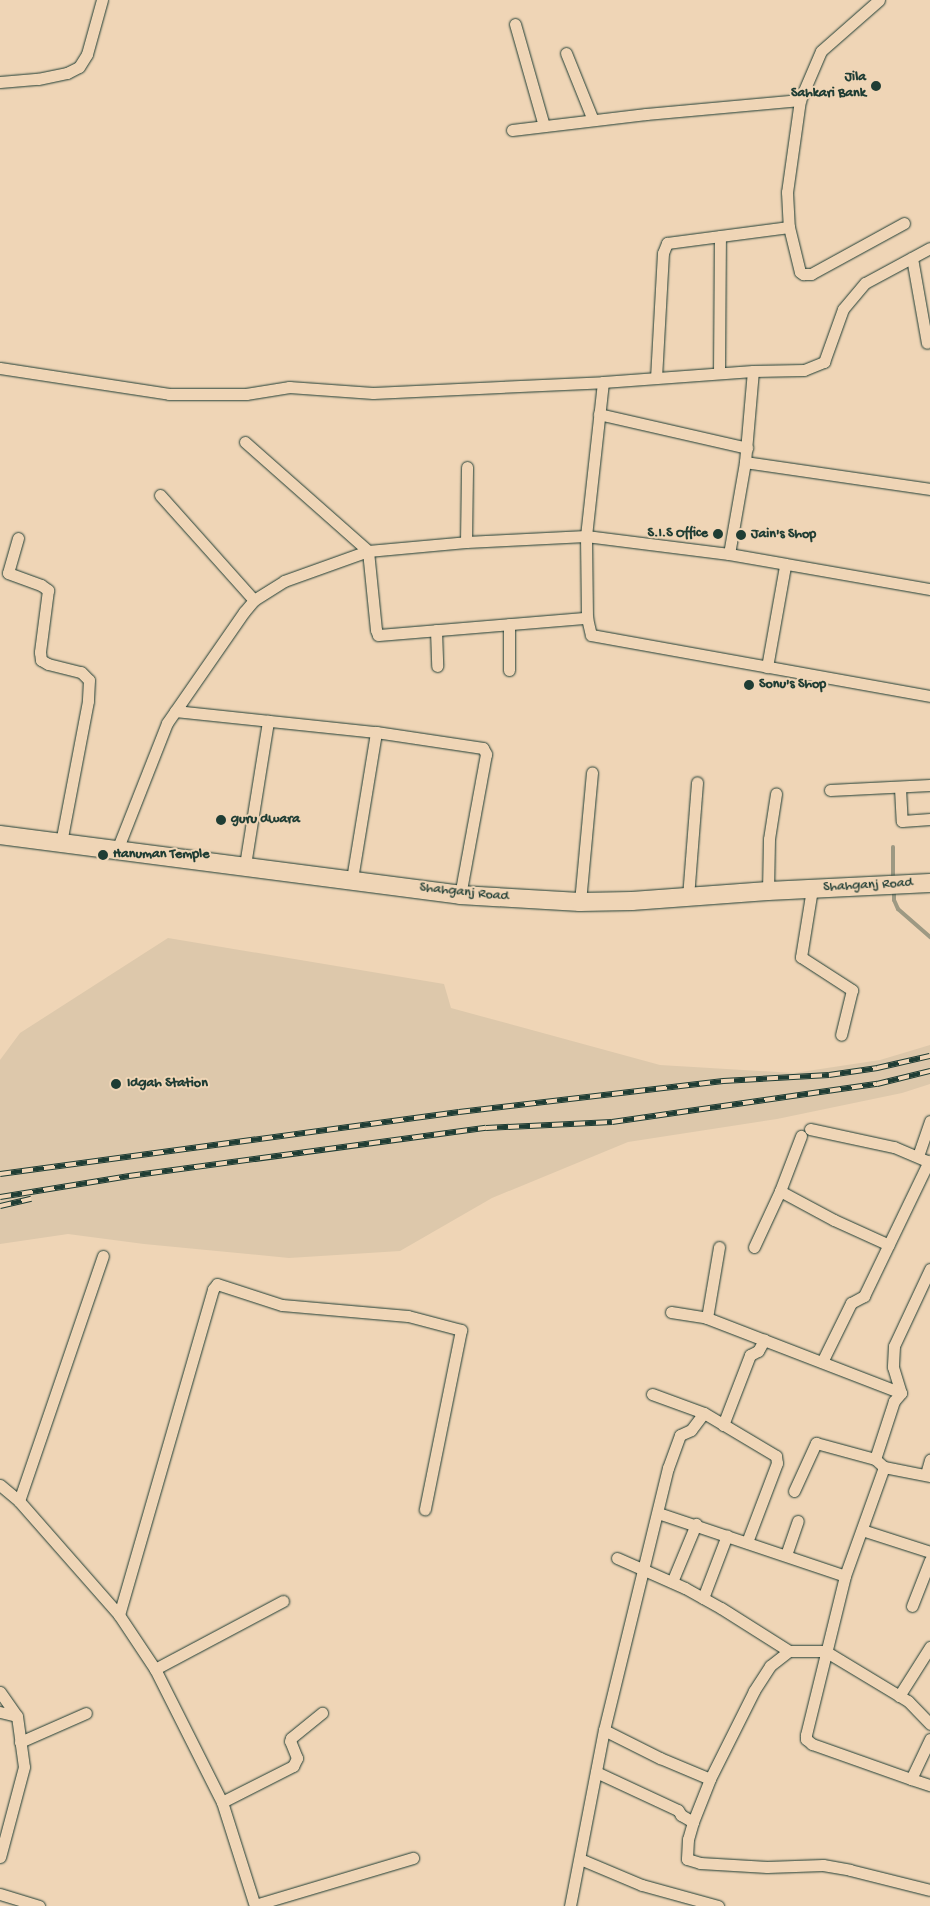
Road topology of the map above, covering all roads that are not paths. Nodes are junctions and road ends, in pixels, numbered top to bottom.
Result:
1 (102, 0) edge
2 (879, 0) edge
3 (515, 24) dead end
4 (566, 53) dead end
5 (0, 82) edge
6 (800, 100) junction
7 (593, 120) junction
8 (544, 126) junction
9 (512, 130) dead end
10 (904, 223) dead end
11 (789, 228) junction
12 (720, 236) junction
13 (930, 248) edge
14 (912, 258) junction
15 (927, 343) dead end
16 (0, 368) edge
17 (753, 371) junction
18 (719, 374) junction
19 (656, 378) junction
20 (603, 382) junction
21 (599, 414) junction
22 (245, 442) dead end
23 (747, 448) junction
24 (746, 462) junction
25 (467, 467) dead end
26 (930, 489) edge
27 (160, 495) dead end
28 (586, 536) junction
29 (18, 538) dead end
30 (466, 542) junction
31 (368, 551) junction
32 (730, 554) junction
33 (785, 566) junction
34 (930, 589) edge
35 (254, 600) junction
36 (587, 618) junction
37 (509, 624) junction
38 (436, 630) junction
39 (437, 666) dead end
40 (767, 667) junction
41 (509, 670) dead end
42 (930, 696) edge
43 (175, 711) junction
44 (268, 721) junction
45 (376, 732) junction
46 (592, 773) dead end
47 (697, 782) dead end
48 (930, 785) edge
49 (900, 788) junction
50 (830, 790) dead end
51 (776, 794) dead end
52 (930, 819) edge
53 (0, 835) edge
54 (61, 842) junction
55 (117, 850) junction
56 (245, 865) junction
57 (352, 879) junction
58 (930, 883) edge
59 (812, 889) junction
60 (768, 891) junction
61 (460, 894) junction
62 (688, 897) junction
63 (580, 902) junction
64 (840, 1035) dead end
65 (930, 1121) edge
66 (918, 1156) junction
67 (929, 1162) edge
68 (780, 1191) junction
69 (889, 1245) junction
70 (719, 1247) dead end
71 (754, 1248) dead end
72 (103, 1256) dead end
73 (930, 1269) edge
74 (926, 1283) edge
75 (671, 1312) dead end
76 (707, 1318) junction
77 (764, 1340) junction
78 (822, 1362) junction
79 (901, 1393) junction
80 (652, 1394) dead end
81 (704, 1413) junction
82 (723, 1425) junction
83 (930, 1460) edge
84 (880, 1463) junction
85 (928, 1475) edge
86 (0, 1485) edge
87 (794, 1491) dead end
88 (19, 1501) junction
89 (425, 1510) dead end
90 (658, 1513) junction
91 (798, 1521) dead end
92 (696, 1524) junction
93 (862, 1530) junction
94 (727, 1535) junction
95 (747, 1542) junction
96 (930, 1552) edge
97 (786, 1555) junction
98 (617, 1558) dead end
99 (930, 1560) edge
100 (643, 1568) junction
101 (845, 1576) junction
102 (672, 1582) junction
103 (703, 1598) junction
104 (283, 1601) dead end
105 (912, 1606) dead end
106 (119, 1615) junction
107 (930, 1647) edge
108 (789, 1651) junction
109 (825, 1651) junction
110 (155, 1669) junction
111 (0, 1692) edge
112 (899, 1696) junction
113 (0, 1712) edge
114 (86, 1713) dead end
115 (322, 1713) dead end
116 (17, 1716) junction
117 (930, 1724) edge
118 (604, 1730) junction
119 (930, 1739) edge
120 (20, 1742) junction
121 (596, 1772) junction
122 (710, 1779) junction
123 (911, 1780) junction
124 (930, 1785) edge
125 (222, 1802) junction
126 (693, 1822) junction
127 (0, 1857) edge
128 (414, 1858) dead end
129 (580, 1859) junction
130 (930, 1890) edge
131 (0, 1894) edge
132 (255, 1905) edge
133 (39, 1906) edge
134 (570, 1906) edge
135 (718, 1906) edge

1 - 5 street
2 - 6 street
3 - 8 street
4 - 7 street
6 - 7 street
6 - 11 street
7 - 8 street
8 - 9 street
10 - 11 street
11 - 12 street
12 - 18 street
12 - 19 street
13 - 14 street
14 - 15 street
14 - 17 street
16 - 20 street
17 - 18 street
17 - 23 street
18 - 19 street
19 - 20 street
20 - 21 street
21 - 23 street
21 - 28 street
22 - 31 street
23 - 24 street
24 - 26 street
24 - 32 street
25 - 30 street
27 - 35 street
28 - 30 street
28 - 32 street
28 - 36 street
29 - 54 street
30 - 31 street
31 - 35 street
31 - 38 street
32 - 33 street
33 - 34 street
33 - 40 street
35 - 43 street
36 - 37 street
36 - 40 street
37 - 38 street
37 - 41 street
38 - 39 street
40 - 42 street
43 - 44 street
43 - 55 street
44 - 45 street
44 - 56 street
45 - 57 street
45 - 61 street
46 - 63 street
47 - 62 street
48 - 49 street
49 - 50 street
49 - 52 street
51 - 60 street
53 - 54 main road, Shahganj Road
54 - 55 main road, Shahganj Road
55 - 56 main road, Shahganj Road
56 - 57 main road, Shahganj Road
57 - 61 main road, Shahganj Road
58 - 59 main road, Shahganj Road
59 - 60 main road, Shahganj Road
59 - 64 street
60 - 62 main road, Shahganj Road
61 - 63 main road, Shahganj Road
62 - 63 main road, Shahganj Road
65 - 66 street
66 - 67 street
66 - 68 street
67 - 69 street
68 - 69 street
68 - 71 street
69 - 78 street
70 - 76 street
72 - 88 street
73 - 74 street
74 - 79 street
75 - 76 street
76 - 77 street
77 - 78 street
77 - 82 street
78 - 79 street
79 - 84 street
80 - 81 street
81 - 82 street
81 - 90 street
82 - 95 street
83 - 85 street
84 - 85 street
84 - 87 street
84 - 93 street
86 - 88 street
88 - 106 street
89 - 106 street
90 - 92 street
90 - 100 street
91 - 97 street
92 - 94 street
92 - 102 street
93 - 96 street
93 - 101 street
94 - 95 street
94 - 103 street
95 - 97 street
97 - 101 street
98 - 100 street
99 - 105 street
100 - 102 street
100 - 118 street
101 - 109 street
102 - 103 street
103 - 108 street
104 - 110 street
106 - 110 street
107 - 112 street
108 - 109 street
108 - 122 street
109 - 112 street
109 - 123 street
110 - 125 street
111 - 116 street
112 - 117 street
113 - 116 street
114 - 120 street
115 - 125 street
116 - 120 street
118 - 121 street
118 - 122 street
119 - 123 street
120 - 127 street
121 - 126 street
121 - 129 street
122 - 126 street
123 - 124 street
125 - 132 street
126 - 130 street
128 - 132 street
129 - 134 street
129 - 135 street
131 - 133 street

